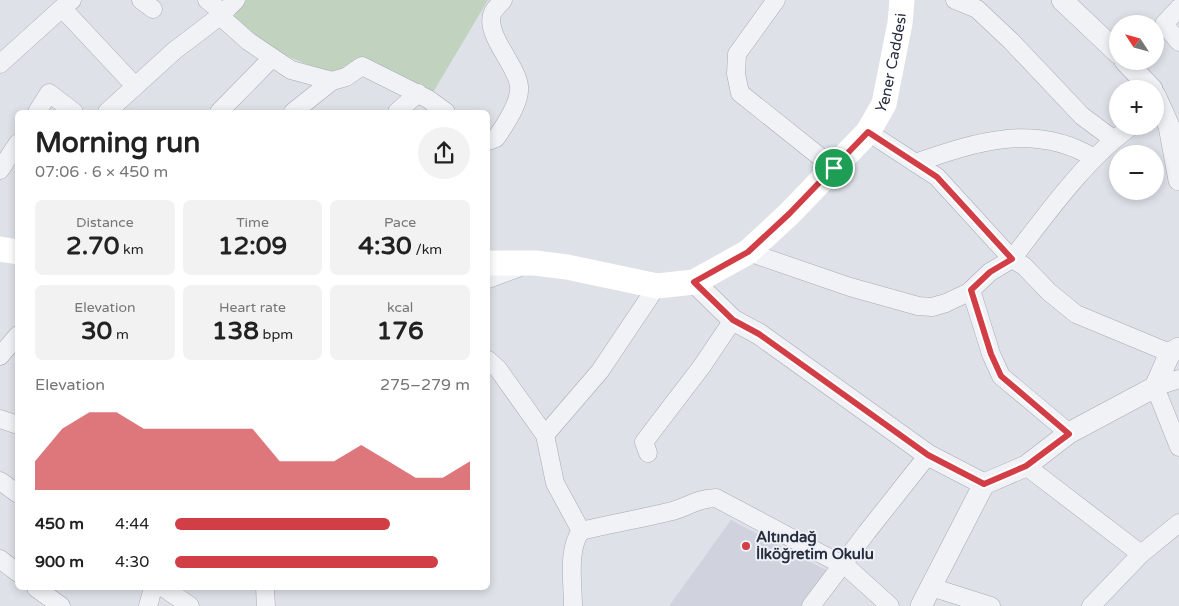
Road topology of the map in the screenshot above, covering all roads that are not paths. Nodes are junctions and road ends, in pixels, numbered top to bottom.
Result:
1 (207, 0) edge
2 (236, 0) edge
3 (503, 0) edge
4 (776, 0) edge
5 (902, 0) edge
6 (955, 0) edge
7 (1062, 0) edge
8 (67, 4) edge
9 (1179, 8) edge
10 (222, 14) junction
11 (1179, 42) edge
12 (1109, 44) edge
13 (272, 58) junction
14 (0, 64) edge
15 (1132, 70) edge
16 (1140, 80) edge
17 (332, 81) junction
18 (135, 86) junction
19 (418, 93) junction
20 (38, 110) edge
21 (71, 110) edge
22 (109, 110) edge
23 (221, 110) edge
24 (296, 110) edge
25 (399, 110) edge
26 (443, 110) edge
27 (1164, 111) edge
28 (1174, 123) edge
29 (868, 132) junction
30 (1119, 135) edge
31 (1113, 139) junction
32 (490, 140) edge
33 (15, 148) edge
34 (1094, 158) junction
35 (915, 163) junction
36 (834, 168) junction
37 (0, 170) edge
38 (1179, 180) edge
39 (0, 249) edge
40 (15, 252) edge
41 (748, 252) junction
42 (1012, 259) junction
43 (535, 262) junction
44 (490, 263) edge
45 (490, 278) edge
46 (694, 282) junction
47 (656, 286) junction
48 (971, 290) junction
49 (733, 320) junction
50 (15, 338) edge
51 (1174, 351) edge
52 (0, 356) edge
53 (490, 362) edge
54 (1179, 379) edge
55 (1155, 387) junction
56 (0, 418) edge
57 (15, 424) edge
58 (1069, 434) junction
59 (544, 435) junction
60 (1179, 447) edge
61 (648, 453) dead end
62 (928, 455) junction
63 (1026, 466) junction
64 (0, 481) edge
65 (984, 484) junction
66 (15, 492) edge
67 (1179, 523) edge
68 (581, 531) junction
69 (1141, 554) junction
70 (0, 559) edge
71 (843, 566) junction
72 (15, 571) edge
73 (931, 587) junction
74 (153, 590) edge
75 (167, 590) edge
76 (265, 590) edge
77 (40, 593) edge
78 (61, 606) edge
79 (148, 606) edge
80 (190, 606) edge
81 (266, 606) edge
82 (573, 606) edge
83 (812, 606) edge
84 (890, 606) edge
85 (921, 606) edge
86 (991, 606) edge
87 (1091, 606) edge

1 - 10 street
2 - 10 street
3 - 32 street
4 - 36 street
5 - 29 main road, Yener Caddesi
6 - 31 street
7 - 12 street
8 - 14 street
8 - 18 street
9 - 11 street
10 - 13 street
10 - 18 street
13 - 17 street
13 - 23 street
15 - 16 street
17 - 19 street
17 - 24 street
18 - 22 street
19 - 25 street
19 - 26 street
20 - 21 street
27 - 28 street
28 - 38 street
29 - 35 street
29 - 36 main road, Yener Caddesi
30 - 31 street
31 - 34 street
33 - 37 street
34 - 35 street
34 - 42 street
35 - 42 street
36 - 41 main road, Yener Caddesi
39 - 40 main road
41 - 46 main road, Yener Caddesi
41 - 48 street
42 - 48 street
42 - 51 street
43 - 44 main road
43 - 45 street
43 - 47 main road
46 - 47 main road
46 - 49 street
47 - 59 street
48 - 58 street
49 - 61 street
49 - 62 street
50 - 52 street
51 - 55 street
53 - 59 street
54 - 55 street
55 - 58 street
55 - 60 street
56 - 57 street
58 - 63 street
59 - 68 street
62 - 65 street
62 - 71 street
63 - 65 street
63 - 69 street
64 - 66 street
65 - 73 street
67 - 69 street
68 - 71 street
68 - 82 street
69 - 87 street
70 - 72 street
71 - 83 street
71 - 84 street
73 - 85 street
73 - 86 street
74 - 79 street
75 - 80 street
76 - 81 street
77 - 78 street

